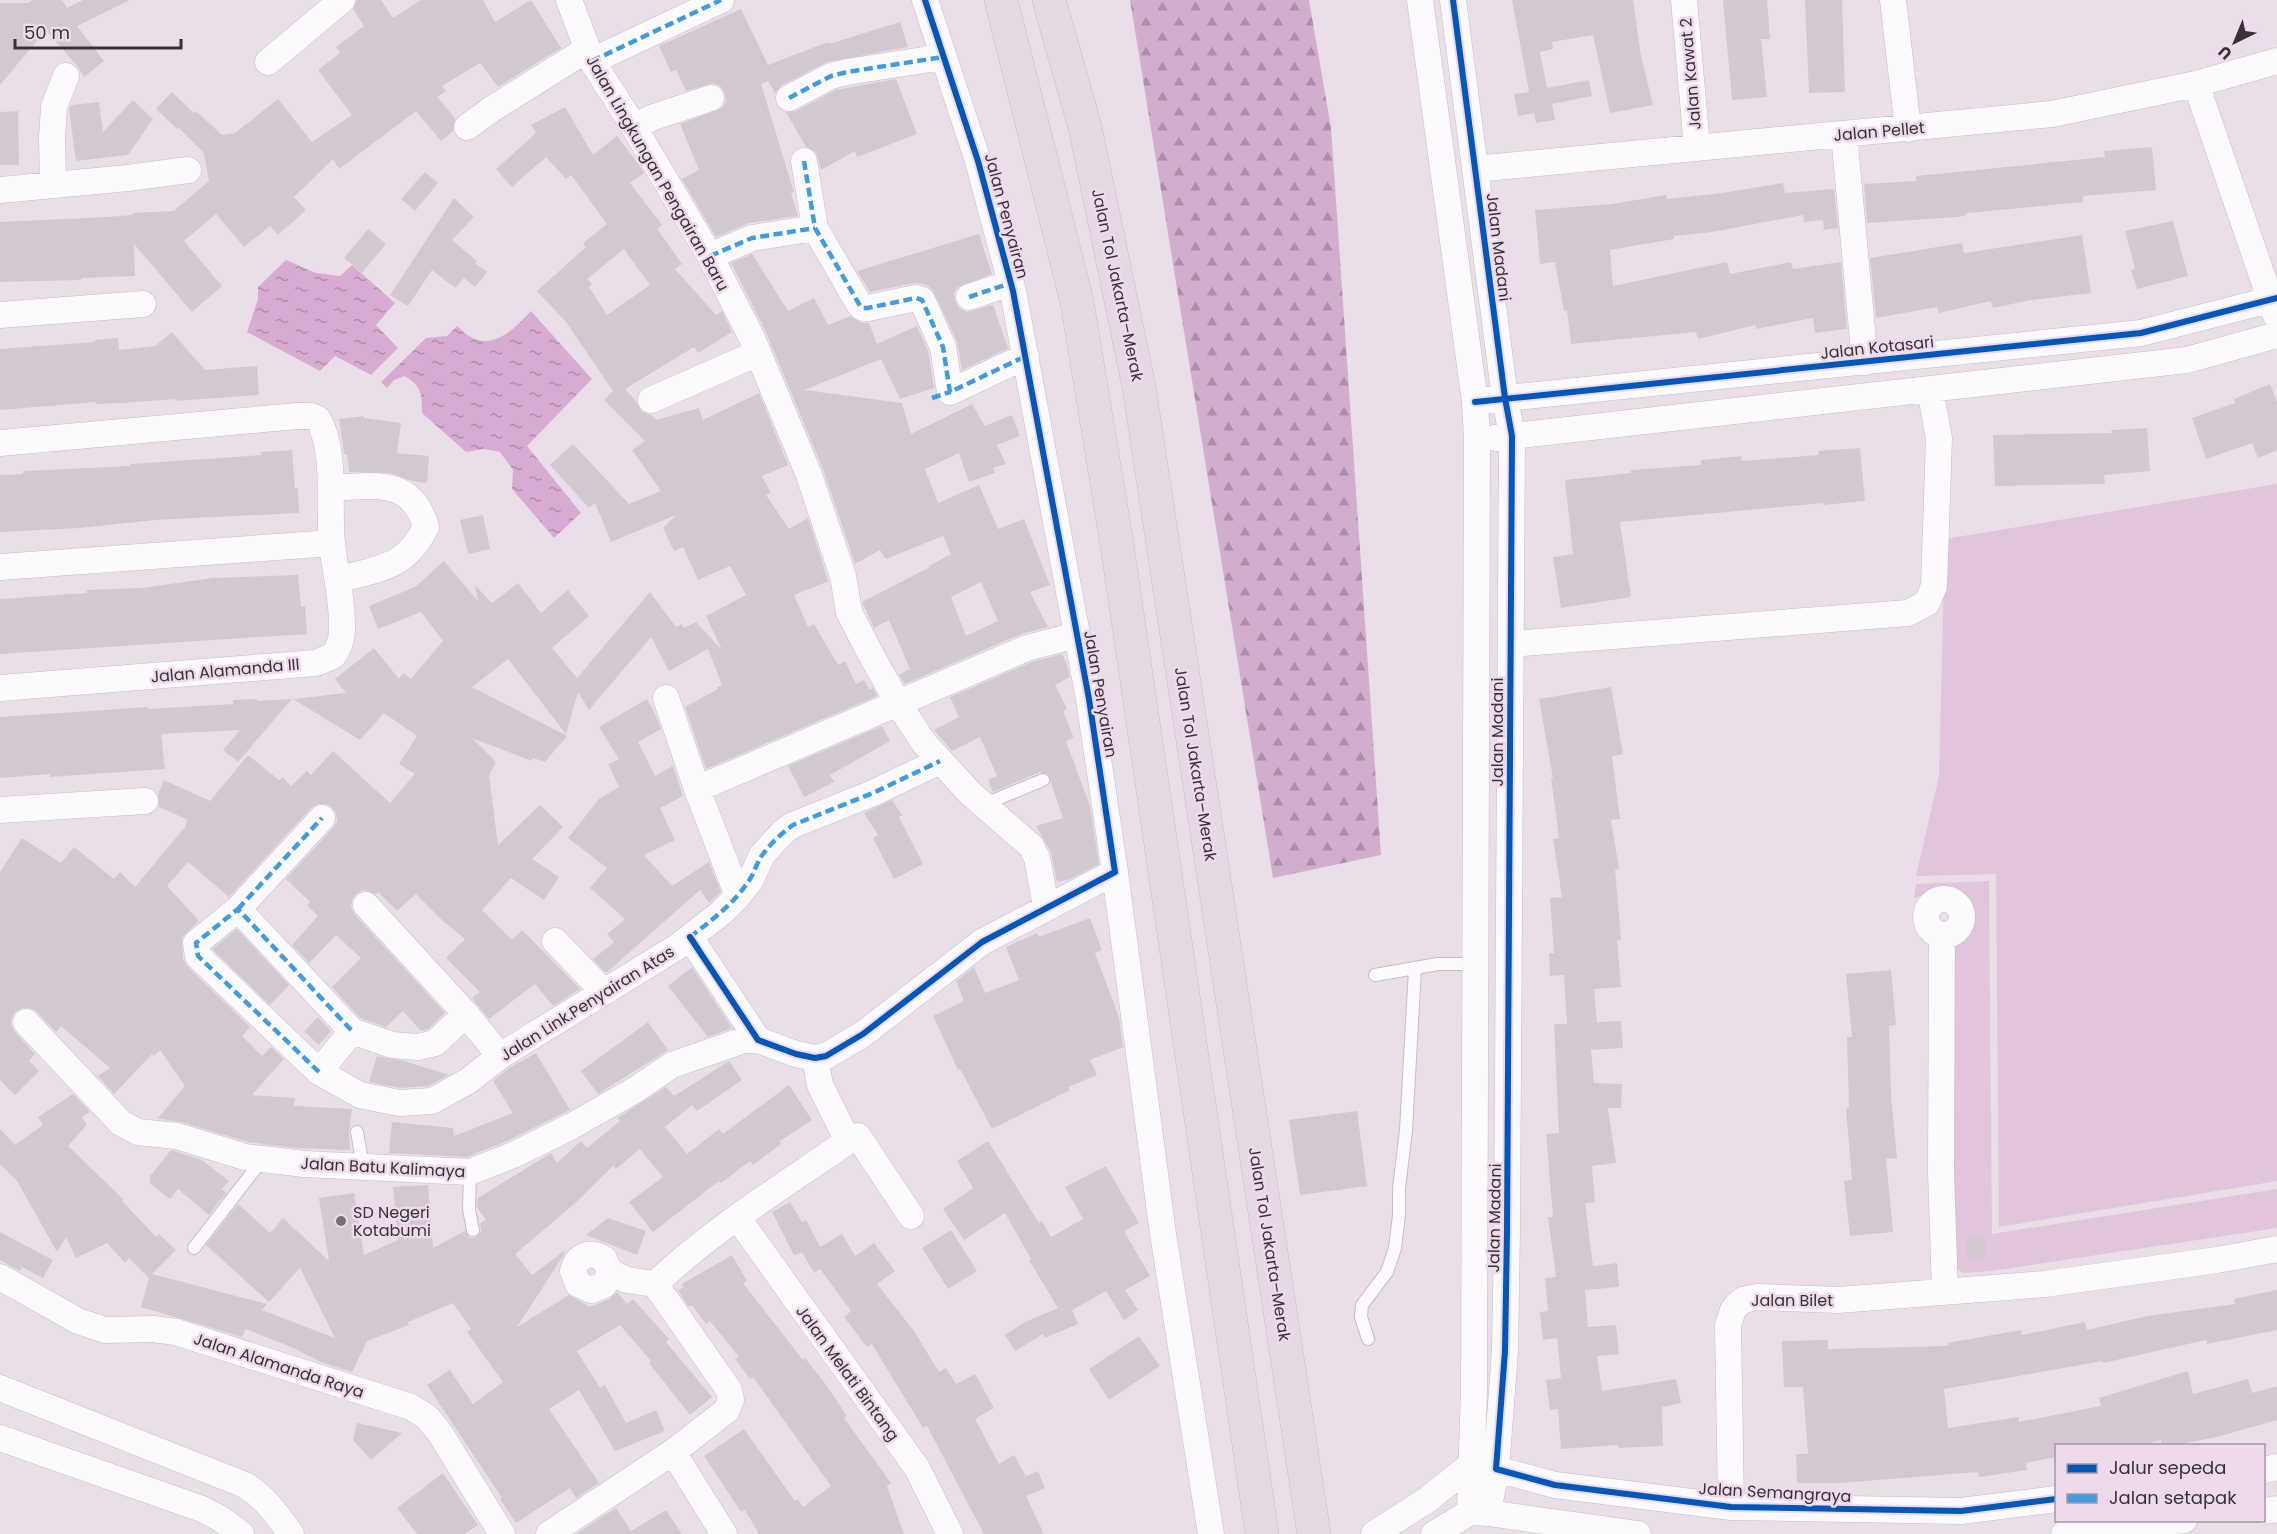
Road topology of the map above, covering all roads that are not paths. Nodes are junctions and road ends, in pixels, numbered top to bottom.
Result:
1 (342, 0) edge
2 (569, 0) edge
3 (721, 0) edge
4 (925, 0) edge
5 (1001, 0) edge
6 (1049, 0) edge
7 (1420, 0) edge
8 (1453, 0) edge
9 (1684, 0) edge
10 (1893, 0) edge
11 (589, 55) junction
12 (943, 57) junction
13 (2277, 61) edge
14 (268, 62) dead end
15 (66, 76) dead end
16 (2196, 84) junction
17 (711, 98) dead end
18 (789, 98) dead end
19 (467, 127) dead end
20 (634, 127) junction
21 (1908, 129) junction
22 (1844, 134) junction
23 (1697, 147) junction
24 (804, 161) dead end
25 (1475, 169) junction
26 (188, 170) dead end
27 (53, 185) junction
28 (0, 190) edge
29 (815, 228) junction
30 (710, 256) junction
31 (1011, 283) junction
32 (969, 297) dead end
33 (143, 304) dead end
34 (2275, 306) edge
35 (0, 315) edge
36 (2277, 335) edge
37 (758, 352) junction
38 (1026, 356) junction
39 (1865, 362) junction
40 (1930, 390) junction
41 (1504, 398) junction
42 (651, 400) dead end
43 (1475, 402) junction
44 (1512, 436) junction
45 (1477, 440) junction
46 (0, 443) edge
47 (331, 488) junction
48 (332, 543) junction
49 (0, 567) edge
50 (339, 580) junction
51 (1077, 635) junction
52 (1511, 644) junction
53 (0, 688) edge
54 (666, 699) dead end
55 (898, 703) junction
56 (940, 761) junction
57 (1043, 780) dead end
58 (697, 789) junction
59 (145, 801) dead end
60 (985, 804) junction
61 (0, 810) edge
62 (322, 818) dead end
63 (1115, 872) junction
64 (738, 896) junction
65 (366, 905) dead end
66 (1046, 906) junction
67 (238, 909) junction
68 (1942, 935) dead end
69 (690, 937) junction
70 (555, 941) dead end
71 (1474, 964) junction
72 (1415, 969) junction
73 (1375, 975) dead end
74 (604, 992) junction
75 (466, 1014) junction
76 (26, 1022) dead end
77 (352, 1031) junction
78 (758, 1040) junction
79 (500, 1056) junction
80 (815, 1058) junction
81 (319, 1072) junction
82 (357, 1132) dead end
83 (848, 1141) junction
84 (263, 1159) junction
85 (363, 1166) junction
86 (470, 1172) junction
87 (911, 1216) dead end
88 (737, 1218) junction
89 (473, 1230) dead end
90 (194, 1248) dead end
91 (2277, 1249) edge
92 (610, 1272) dead end
93 (0, 1277) edge
94 (655, 1284) junction
95 (1945, 1291) junction
96 (1368, 1340) dead end
97 (0, 1388) edge
98 (0, 1438) edge
99 (673, 1452) junction
100 (1484, 1466) junction
101 (2055, 1498) edge
102 (1427, 1500) junction
103 (1731, 1507) junction
104 (1479, 1513) junction
105 (2175, 1522) edge
106 (1437, 1533) edge
107 (241, 1534) edge
108 (291, 1534) edge
109 (502, 1534) edge
110 (549, 1534) edge
111 (724, 1534) edge
112 (950, 1534) edge
113 (1211, 1534) edge
114 (1262, 1534) edge
115 (1314, 1534) edge
116 (1374, 1534) edge
117 (1638, 1534) edge
118 (2064, 1534) edge

1 - 14 street
2 - 11 street, Jalan Lingkungan Pengairan Baru
3 - 11 street
4 - 12 street, Jalan Penyairan
5 - 114 highway
6 - 115 highway, Jalan Tol Jakarta–Merak
7 - 43 street, Jalan Madani
8 - 25 street, Jalan Madani
9 - 23 street, Jalan Kawat 2
10 - 21 street
11 - 19 street
11 - 20 street, Jalan Lingkungan Pengairan Baru
12 - 18 street
12 - 31 street, Jalan Penyairan
13 - 16 street, Jalan Pellet
15 - 27 street
16 - 21 street, Jalan Pellet
16 - 34 street
17 - 20 street
20 - 30 street, Jalan Lingkungan Pengairan Baru
21 - 22 street, Jalan Pellet
22 - 23 street, Jalan Pellet
22 - 39 street
23 - 25 street, Jalan Pellet
24 - 29 street
25 - 41 street, Jalan Madani
26 - 27 street
27 - 28 street
29 - 30 street
29 - 38 street
30 - 37 street, Jalan Lingkungan Pengairan Baru
31 - 32 street
31 - 38 street, Jalan Penyairan
33 - 35 street
34 - 39 street, Jalan Kotasari
36 - 40 street
37 - 42 street
37 - 55 street, Jalan Lingkungan Pengairan Baru
38 - 51 street, Jalan Penyairan
39 - 41 street, Jalan Kotasari
40 - 44 street
40 - 52 street
41 - 43 street, Jalan Kotasari
41 - 44 street, Jalan Madani
43 - 45 street, Jalan Madani
44 - 45 street
44 - 52 street, Jalan Madani
45 - 71 street, Jalan Madani
46 - 47 street, Jalan Alamanda III
47 - 48 street, Jalan Alamanda III
47 - 50 street
48 - 49 street
48 - 50 street, Jalan Alamanda III
50 - 53 street, Jalan Alamanda III
51 - 55 street
51 - 63 street, Jalan Penyairan
52 - 100 street, Jalan Madani
54 - 58 street
55 - 56 street, Jalan Lingkungan Pengairan Baru
55 - 58 street
56 - 60 street, Jalan Lingkungan Pengairan Baru
56 - 64 street, Jalan Link.Penyairan Atas
57 - 60 lane
58 - 64 street
59 - 61 street
60 - 66 street, Jalan Lingkungan Pengairan Baru
62 - 67 street
63 - 66 street
63 - 113 street, Jalan Penyairan
64 - 69 street, Jalan Link.Penyairan Atas
65 - 75 street
66 - 80 street
67 - 77 street
67 - 81 street, Jalan Link.Penyairan Atas
68 - 95 street
69 - 74 street, Jalan Link.Penyairan Atas
69 - 78 street
70 - 74 street
71 - 72 lane
71 - 100 street, Jalan Madani
72 - 73 lane
72 - 96 lane
74 - 79 street, Jalan Link.Penyairan Atas
75 - 77 street
75 - 79 street
76 - 84 street, Jalan Batu Kalimaya
77 - 81 street
78 - 80 street
78 - 86 street, Jalan Batu Kalimaya
79 - 81 street, Jalan Link.Penyairan Atas
80 - 83 street
82 - 85 lane
83 - 87 street
83 - 88 street
84 - 85 street, Jalan Batu Kalimaya
84 - 90 lane
85 - 86 street, Jalan Batu Kalimaya
86 - 89 lane
88 - 94 street
88 - 112 street, Jalan Melati Bintang
91 - 95 street, Jalan Bilet
92 - 94 street
93 - 109 street, Jalan Alamanda Raya
94 - 99 street
95 - 103 street, Jalan Bilet
97 - 108 street
98 - 107 street
99 - 110 street
99 - 111 street
100 - 102 street
100 - 103 street, Jalan Semangraya
100 - 104 street
101 - 103 street, Jalan Semangraya
102 - 106 street
102 - 116 street
104 - 106 street
104 - 117 street
105 - 118 street

